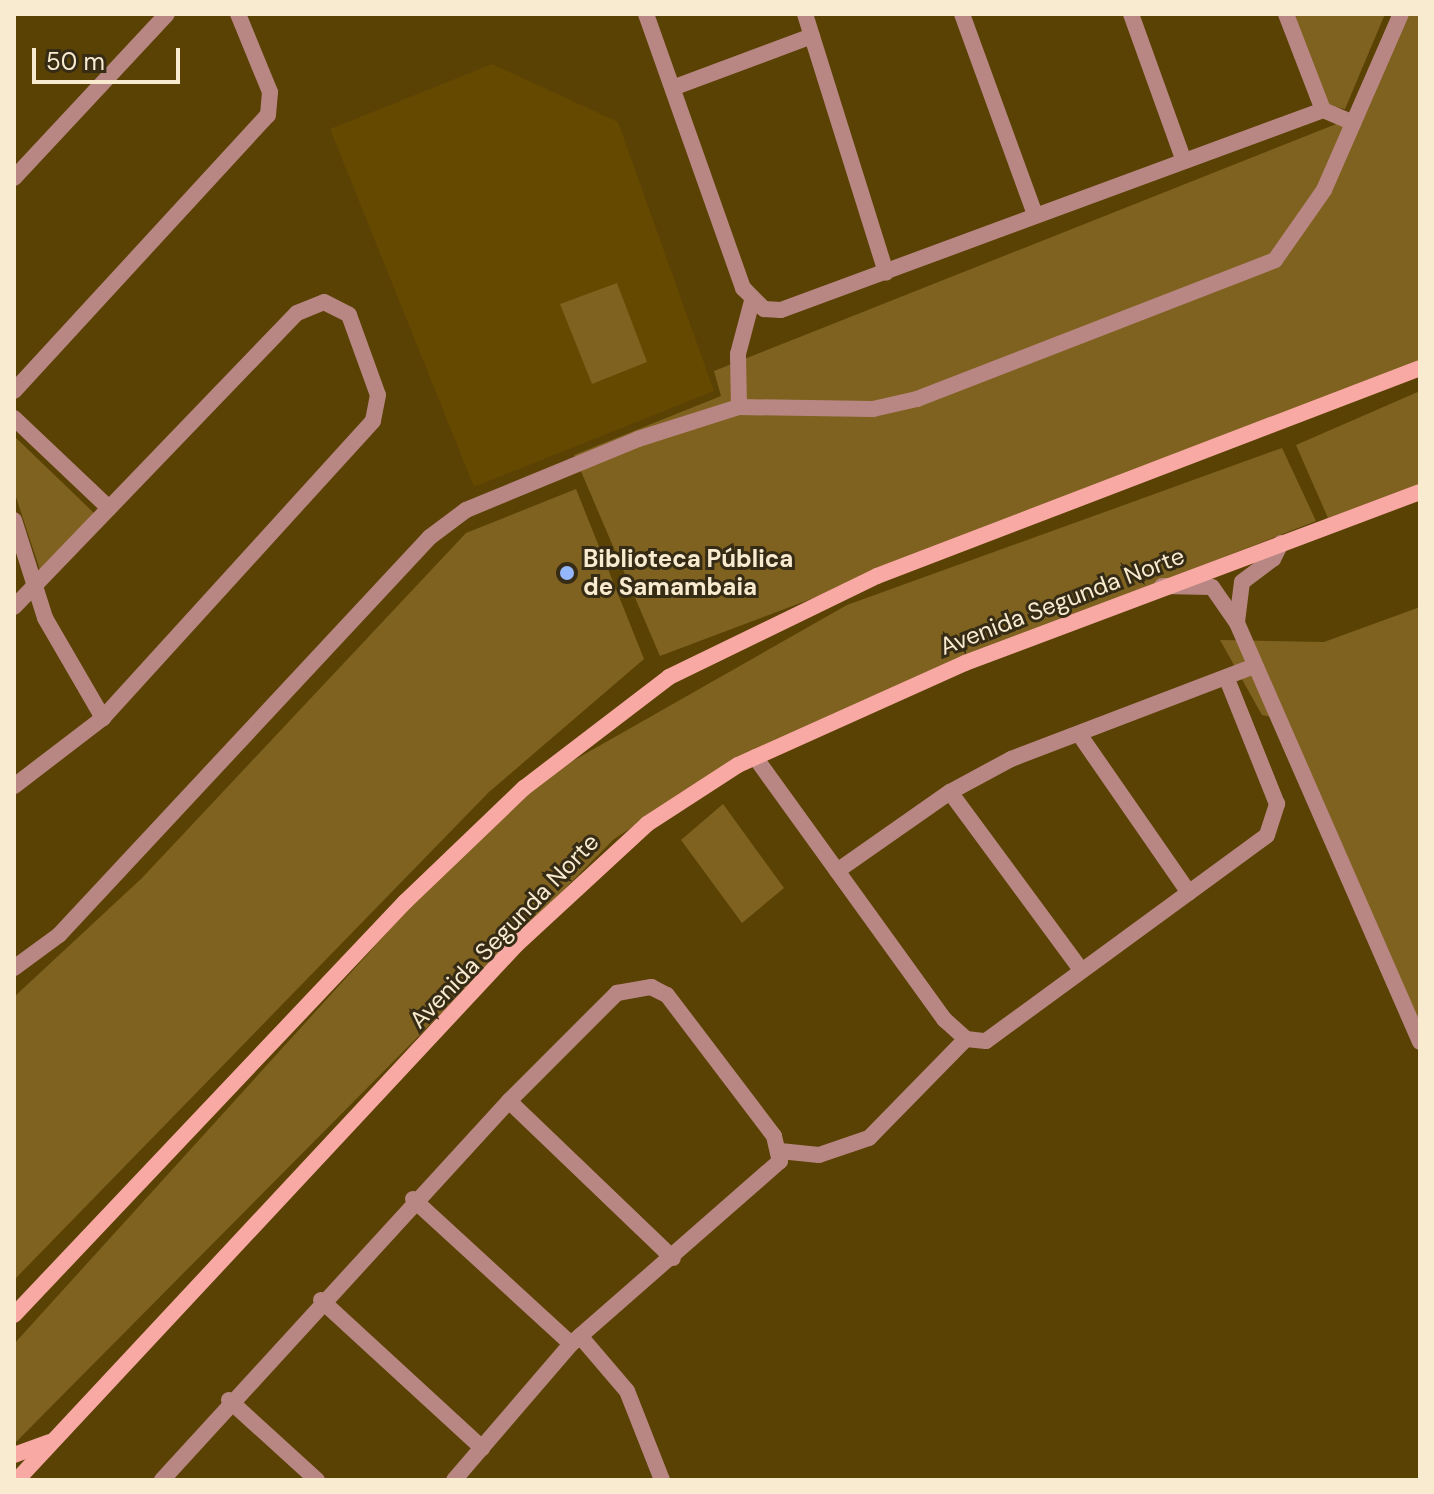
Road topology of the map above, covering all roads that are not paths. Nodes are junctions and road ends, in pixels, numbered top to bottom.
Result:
1 (167, 14) edge
2 (238, 14) edge
3 (646, 14) edge
4 (805, 14) edge
5 (962, 14) edge
6 (1131, 14) edge
7 (1286, 14) edge
8 (1401, 14) edge
9 (812, 36) junction
10 (675, 87) junction
11 (1323, 110) junction
12 (1353, 123) junction
13 (1184, 161) junction
14 (14, 178) edge
15 (1035, 215) junction
16 (886, 273) junction
17 (752, 301) junction
18 (1420, 368) edge
19 (14, 391) edge
20 (739, 407) junction
21 (14, 418) edge
22 (1420, 492) edge
23 (109, 508) junction
24 (14, 520) edge
25 (1281, 543) junction
26 (1162, 586) junction
27 (36, 588) junction
28 (14, 607) edge
29 (1237, 623) junction
30 (1255, 666) junction
31 (1227, 679) junction
32 (103, 718) junction
33 (1079, 734) junction
34 (755, 757) junction
35 (14, 786) edge
36 (950, 792) junction
37 (837, 871) junction
38 (1189, 893) junction
39 (14, 968) edge
40 (1081, 970) junction
41 (966, 1039) junction
42 (1420, 1042) edge
43 (509, 1101) junction
44 (780, 1151) junction
45 (413, 1199) junction
46 (673, 1258) junction
47 (321, 1300) junction
48 (14, 1315) edge
49 (575, 1340) junction
50 (229, 1400) junction
51 (54, 1441) junction
52 (482, 1448) junction
53 (14, 1455) edge
54 (17, 1480) edge
55 (162, 1480) edge
56 (317, 1480) edge
57 (454, 1480) edge
58 (662, 1480) edge

1 - 14 street
2 - 19 street
3 - 10 street
4 - 9 street
5 - 15 street
6 - 13 street
7 - 11 street
8 - 12 street
9 - 10 street
9 - 16 street
10 - 17 street
11 - 12 street
11 - 13 street
12 - 20 street
13 - 15 street
15 - 16 street
16 - 17 street
17 - 20 street
18 - 48 main road
20 - 39 street
21 - 23 street
22 - 25 main road, Avenida Segunda Norte
23 - 27 street
23 - 32 street
24 - 27 street
25 - 26 main road, Avenida Segunda Norte
25 - 29 street
26 - 29 street
26 - 34 main road, Avenida Segunda Norte
27 - 28 street
27 - 32 street
29 - 30 street
30 - 31 street
30 - 42 street
31 - 33 street
31 - 38 street
32 - 35 street
33 - 36 street
33 - 38 street
34 - 37 street
34 - 51 main road, Avenida Segunda Norte
36 - 37 street
36 - 40 street
37 - 41 street
38 - 40 street
40 - 41 street
41 - 44 street
43 - 44 street
43 - 45 street
43 - 46 street
44 - 46 street
45 - 47 street
45 - 49 street
46 - 49 street
47 - 50 street
47 - 52 street
49 - 52 street
49 - 58 street
50 - 55 street
50 - 56 street
51 - 53 main road
51 - 54 main road, Avenida Segunda Norte
52 - 57 street

